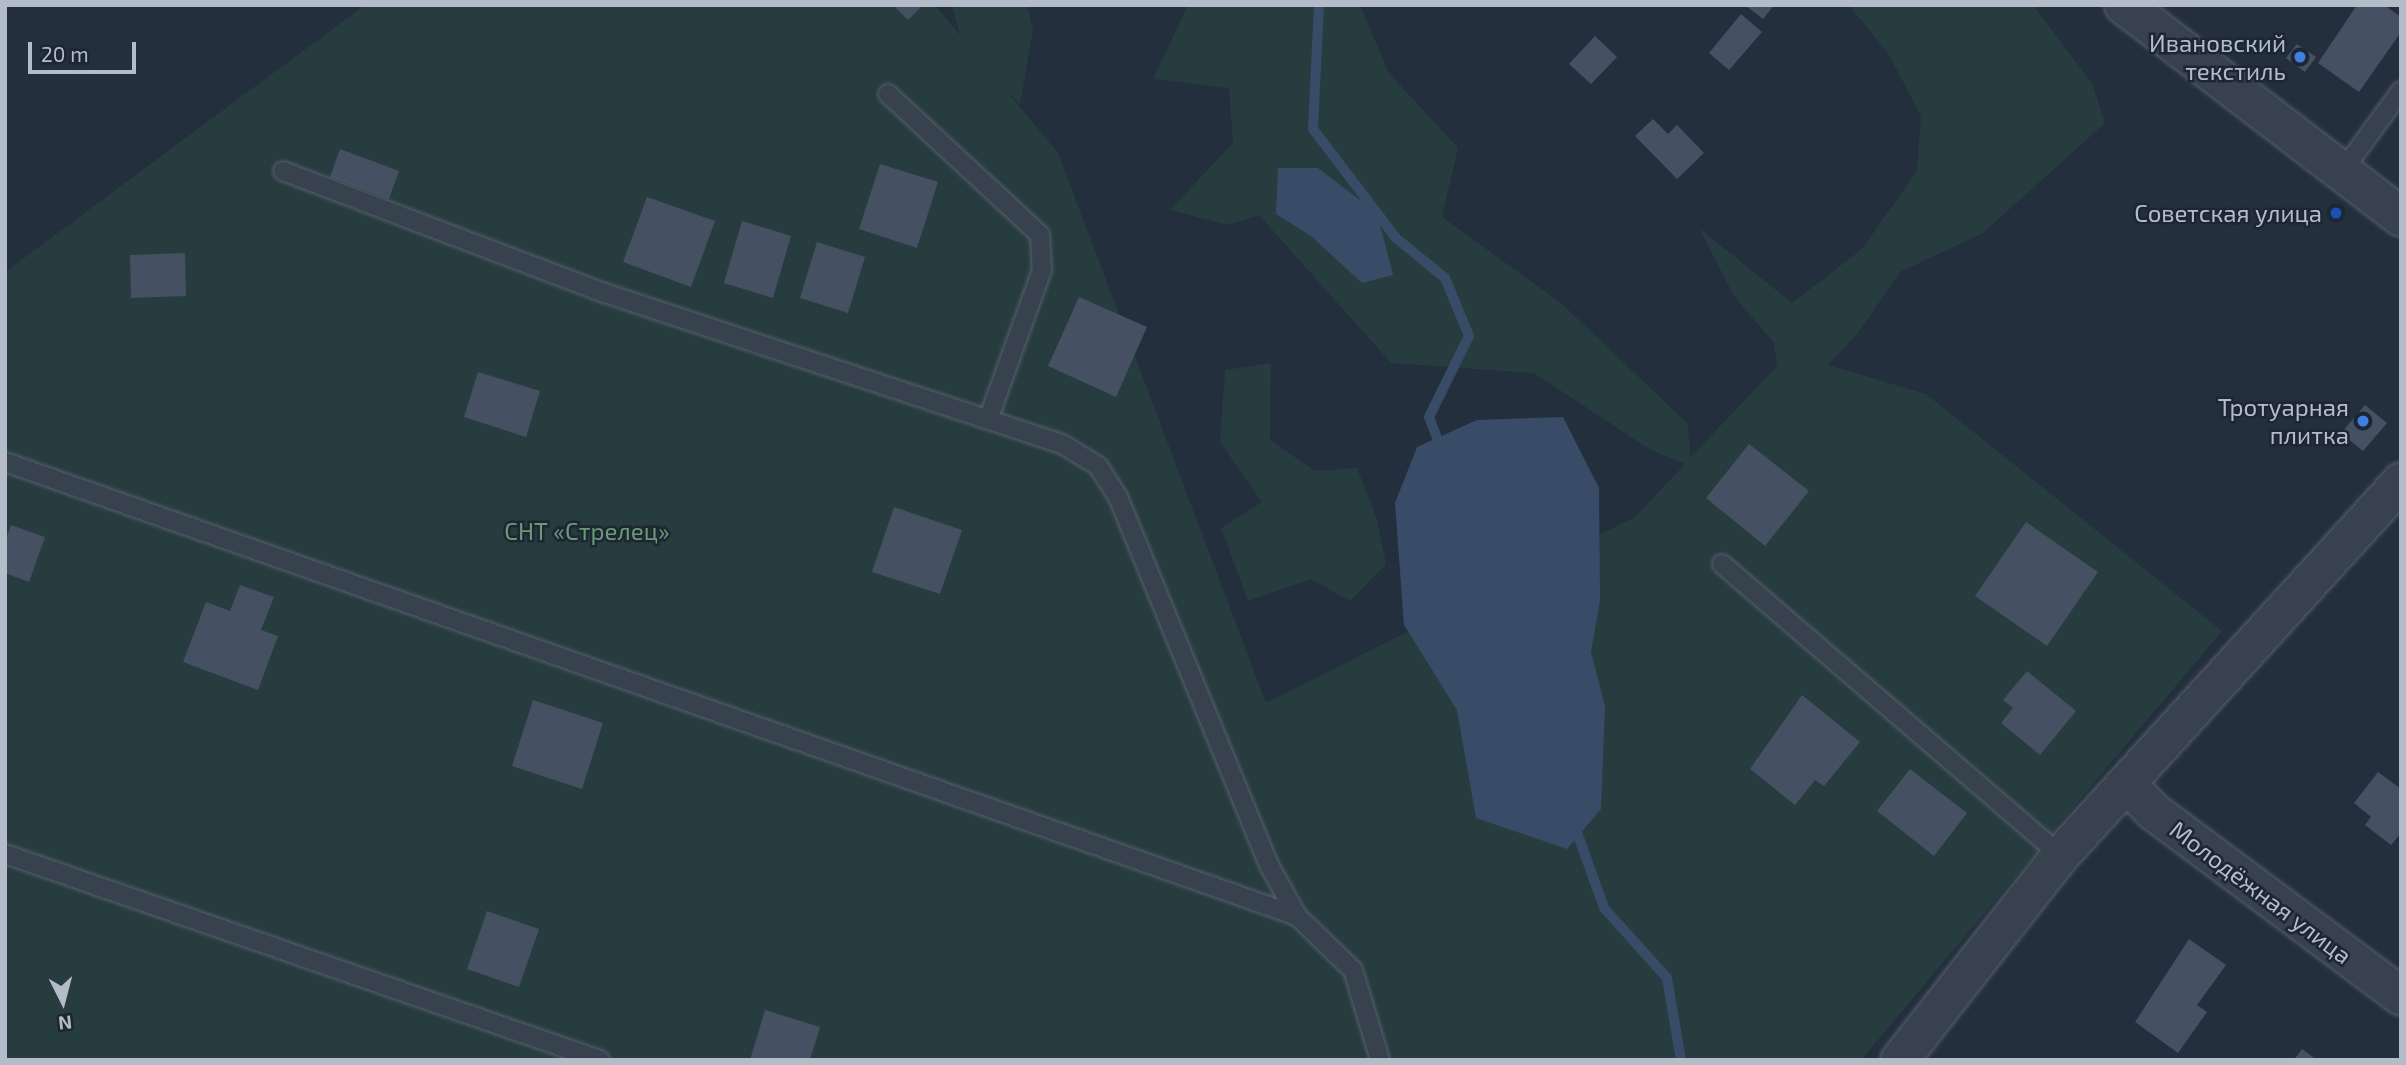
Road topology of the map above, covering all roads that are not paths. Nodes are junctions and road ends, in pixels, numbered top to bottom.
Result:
1 (2124, 5) edge
2 (2401, 91) edge
3 (888, 94) dead end
4 (284, 171) dead end
5 (2341, 173) junction
6 (2401, 218) edge
7 (988, 420) junction
8 (5, 463) edge
9 (2401, 481) edge
10 (1722, 564) dead end
11 (2126, 783) junction
12 (5, 855) edge
13 (2060, 855) junction
14 (1297, 916) junction
15 (2401, 996) edge
16 (600, 1060) edge
17 (1380, 1060) edge
18 (1899, 1060) edge

1 - 5 street
2 - 5 lane
3 - 7 lane
4 - 7 lane
5 - 6 street
7 - 14 lane
8 - 14 lane
9 - 11 street
10 - 13 lane
11 - 13 street
11 - 15 street, Молодёжная улица
12 - 16 lane
13 - 18 street
14 - 17 lane

